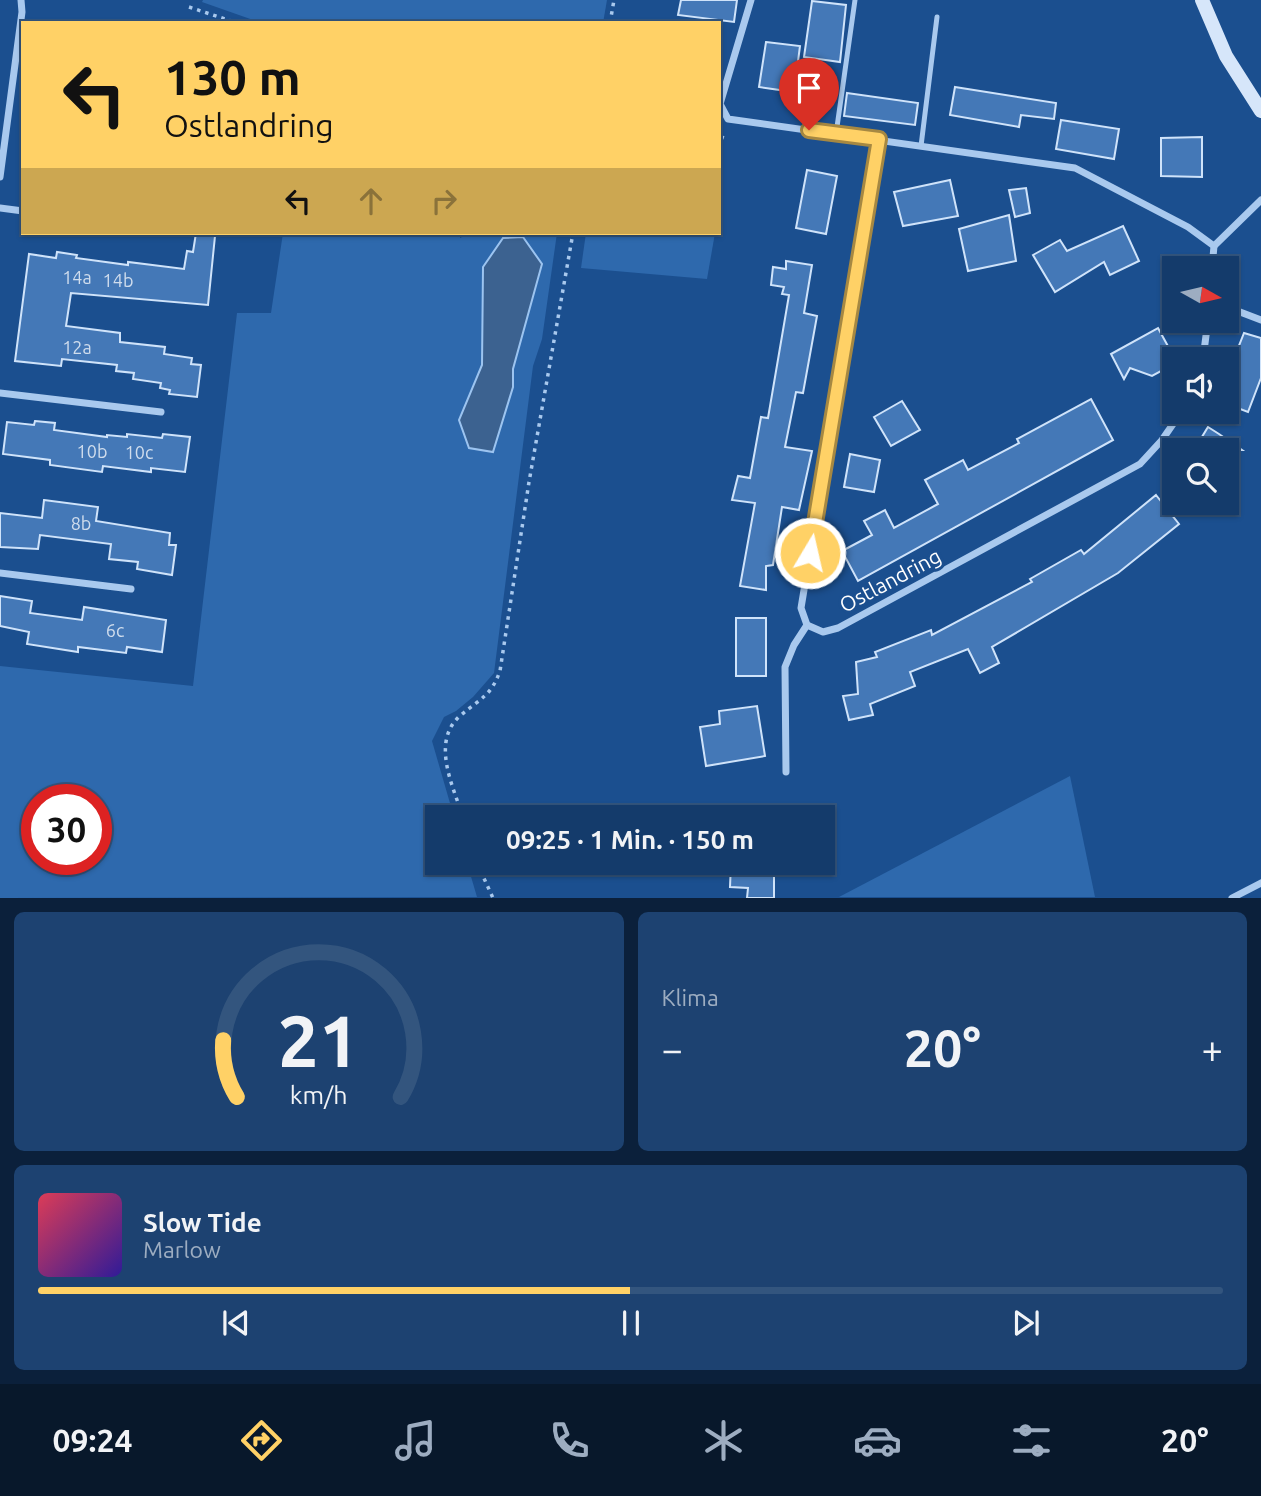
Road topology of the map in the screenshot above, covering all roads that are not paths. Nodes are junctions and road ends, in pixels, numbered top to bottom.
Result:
1 (21, 0) edge
2 (751, 0) edge
3 (855, 0) edge
4 (1202, 0) edge
5 (937, 17) dead end
6 (721, 101) edge
7 (721, 106) edge
8 (1261, 111) edge
9 (836, 134) junction
10 (879, 139) junction
11 (921, 146) junction
12 (0, 177) edge
13 (1261, 200) edge
14 (0, 208) edge
15 (21, 211) edge
16 (1214, 246) junction
17 (1213, 256) edge
18 (1239, 312) edge
19 (1261, 320) edge
20 (0, 393) edge
21 (161, 412) dead end
22 (1173, 424) edge
23 (0, 573) edge
24 (131, 589) dead end
25 (807, 625) junction
26 (786, 772) dead end
27 (1261, 883) edge
28 (1232, 898) edge

1 - 12 street
2 - 6 street
3 - 9 lane
4 - 8 street
5 - 11 lane
7 - 9 street
9 - 10 street
10 - 11 street
10 - 25 street, Ostlandring
11 - 16 street
13 - 16 street
14 - 15 street
16 - 17 street
18 - 19 street
20 - 21 street
22 - 25 street, Ostlandring
23 - 24 street
25 - 26 street
27 - 28 street

